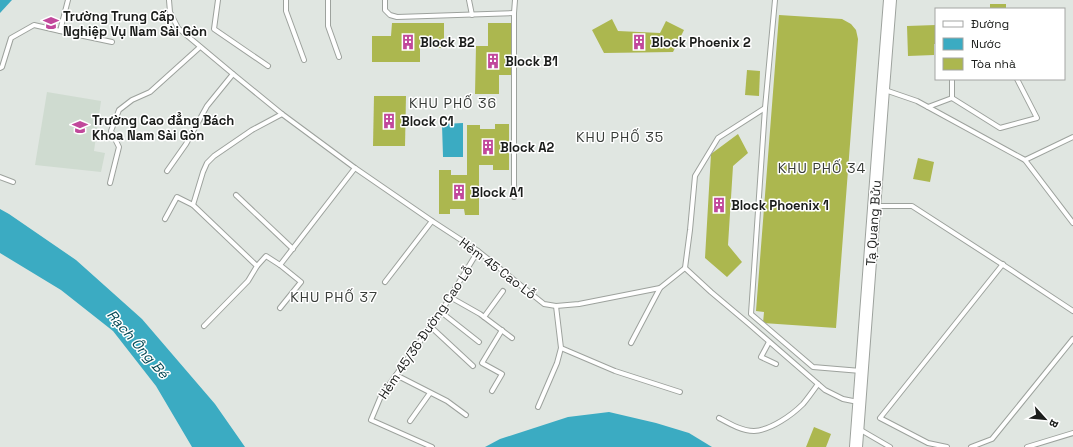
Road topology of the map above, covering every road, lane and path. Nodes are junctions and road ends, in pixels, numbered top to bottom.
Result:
1 (68, 0) edge
2 (169, 0) edge
3 (218, 0) edge
4 (286, 0) edge
5 (328, 0) edge
6 (385, 0) edge
7 (469, 0) edge
8 (515, 0) edge
9 (775, 0) edge
10 (890, 0) edge
11 (514, 13) junction
12 (472, 15) junction
13 (60, 31) junction
14 (112, 42) dead end
15 (200, 47) junction
16 (339, 57) dead end
17 (304, 60) dead end
18 (268, 66) dead end
19 (0, 68) edge
20 (233, 74) junction
21 (952, 80) edge
22 (1018, 80) edge
23 (882, 89) junction
24 (952, 98) junction
25 (928, 107) junction
26 (765, 108) junction
27 (282, 114) junction
28 (1073, 137) edge
29 (1025, 160) junction
30 (355, 168) junction
31 (167, 171) dead end
32 (0, 177) edge
33 (13, 182) dead end
34 (110, 183) dead end
35 (236, 195) dead end
36 (514, 197) dead end
37 (193, 205) junction
38 (874, 206) junction
39 (165, 219) dead end
40 (432, 221) junction
41 (1073, 223) edge
42 (293, 249) junction
43 (478, 251) junction
44 (1003, 264) junction
45 (256, 266) junction
46 (280, 266) junction
47 (685, 268) junction
48 (385, 282) dead end
49 (660, 288) junction
50 (502, 291) dead end
51 (450, 298) junction
52 (556, 306) junction
53 (280, 308) dead end
54 (1073, 311) edge
55 (441, 312) junction
56 (484, 317) junction
57 (204, 326) dead end
58 (431, 327) junction
59 (502, 330) junction
60 (512, 338) dead end
61 (1073, 339) edge
62 (479, 342) dead end
63 (769, 342) junction
64 (631, 343) dead end
65 (561, 348) junction
66 (776, 364) dead end
67 (473, 366) dead end
68 (862, 371) junction
69 (396, 375) junction
70 (818, 384) junction
71 (492, 391) dead end
72 (680, 392) dead end
73 (430, 393) junction
74 (859, 402) junction
75 (538, 407) dead end
76 (466, 415) dead end
77 (719, 418) dead end
78 (410, 421) dead end
79 (857, 428) junction
80 (1073, 433) edge
81 (432, 447) edge
82 (856, 447) edge
83 (890, 447) edge
84 (947, 447) edge
85 (971, 447) edge
86 (1028, 447) edge

1 - 13 lane
2 - 15 lane, Hẻm 45 Cao Lỗ
3 - 18 lane
4 - 17 lane
5 - 16 lane
6 - 12 lane
7 - 12 lane
8 - 11 lane
9 - 26 lane
10 - 23 main road, Tạ Quang Bửu
11 - 12 lane
11 - 36 lane
13 - 14 lane
13 - 19 lane
15 - 20 lane, Hẻm 45 Cao Lỗ
15 - 34 lane
20 - 27 lane, Hẻm 45 Cao Lỗ
20 - 31 lane
21 - 24 lane
22 - 24 lane
23 - 25 lane
23 - 38 main road, Tạ Quang Bửu
24 - 25 lane
25 - 29 lane
26 - 47 lane
26 - 68 lane
27 - 30 lane, Hẻm 45 Cao Lỗ
27 - 37 lane
28 - 29 lane
29 - 41 lane
30 - 40 lane, Hẻm 45 Cao Lỗ
30 - 42 lane
32 - 33 lane
35 - 42 lane
37 - 39 lane
37 - 45 lane
38 - 44 lane
38 - 68 main road, Tạ Quang Bửu
40 - 43 lane, Hẻm 45 Cao Lỗ
40 - 48 lane
42 - 46 lane
43 - 51 lane, Hẻm 45/36 Đường Cao Lỗ
43 - 52 lane, Hẻm 45 Cao Lỗ
44 - 54 lane
44 - 84 lane
45 - 46 lane
45 - 57 lane
46 - 53 lane
47 - 49 lane, Hẻm 45 Cao Lỗ
47 - 63 lane
49 - 52 lane, Hẻm 45 Cao Lỗ
49 - 64 lane
50 - 56 lane
51 - 55 lane, Hẻm 45/36 Đường Cao Lỗ
51 - 56 lane
52 - 65 lane
55 - 58 lane, Hẻm 45/36 Đường Cao Lỗ
55 - 62 lane
56 - 59 lane
58 - 67 lane
58 - 69 lane, Hẻm 45/36 Đường Cao Lỗ
59 - 60 lane
59 - 71 lane
61 - 85 lane
63 - 66 lane
63 - 70 lane
65 - 72 lane
65 - 75 lane
68 - 74 main road, Tạ Quang Bửu
69 - 73 lane
69 - 81 lane, Hẻm 45/36 Đường Cao Lỗ
70 - 74 lane
70 - 77 lane
73 - 76 lane
73 - 78 lane
74 - 79 main road, Tạ Quang Bửu
79 - 82 main road, Tạ Quang Bửu
79 - 83 lane
80 - 86 lane

